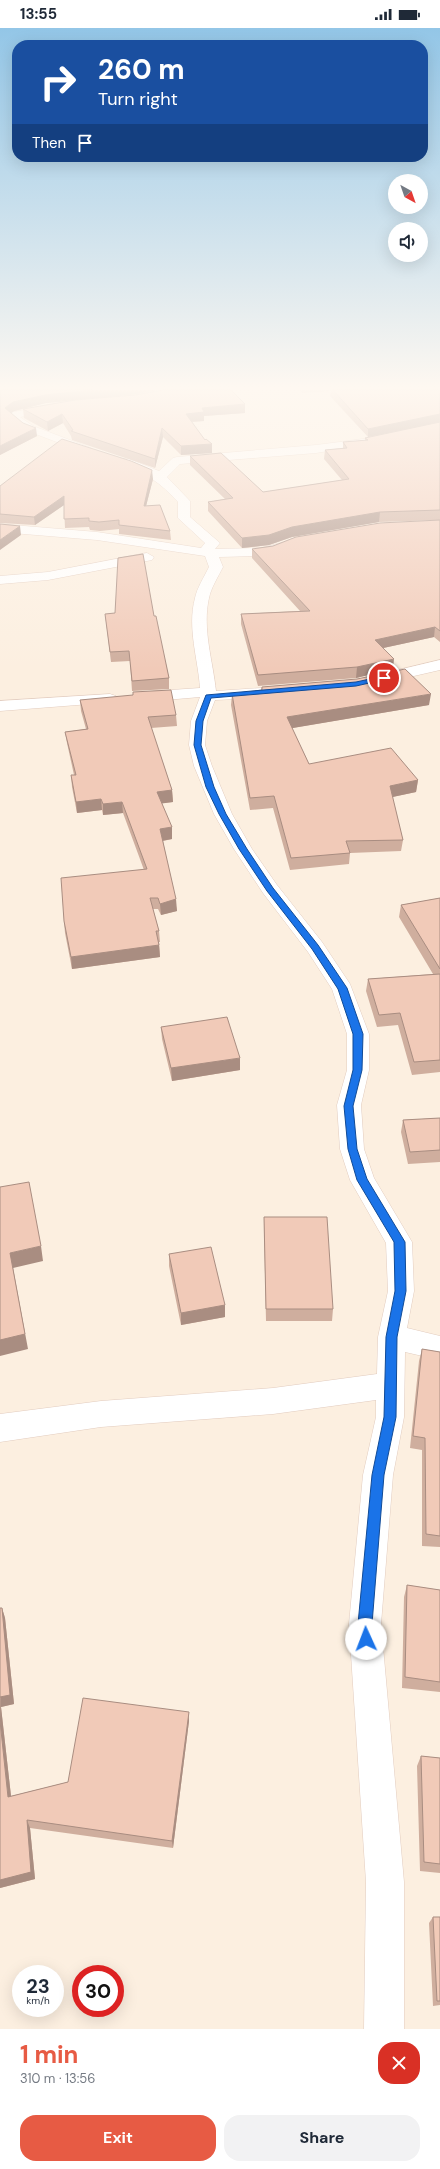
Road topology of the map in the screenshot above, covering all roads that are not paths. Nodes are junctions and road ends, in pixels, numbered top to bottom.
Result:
1 (168, 483) edge
2 (0, 528) edge
3 (292, 542) edge
4 (208, 552) junction
5 (0, 580) edge
6 (440, 665) edge
7 (363, 682) edge
8 (279, 691) edge
9 (209, 694) junction
10 (0, 706) edge
11 (392, 1337) junction
12 (440, 1348) edge
13 (392, 1385) junction
14 (0, 1428) edge
15 (384, 2029) edge

1 - 4 street
2 - 4 street
3 - 4 street
4 - 5 street
4 - 9 street
6 - 7 street
8 - 9 street
9 - 10 street
9 - 11 street
11 - 12 street
11 - 13 street
13 - 14 street
13 - 15 street

